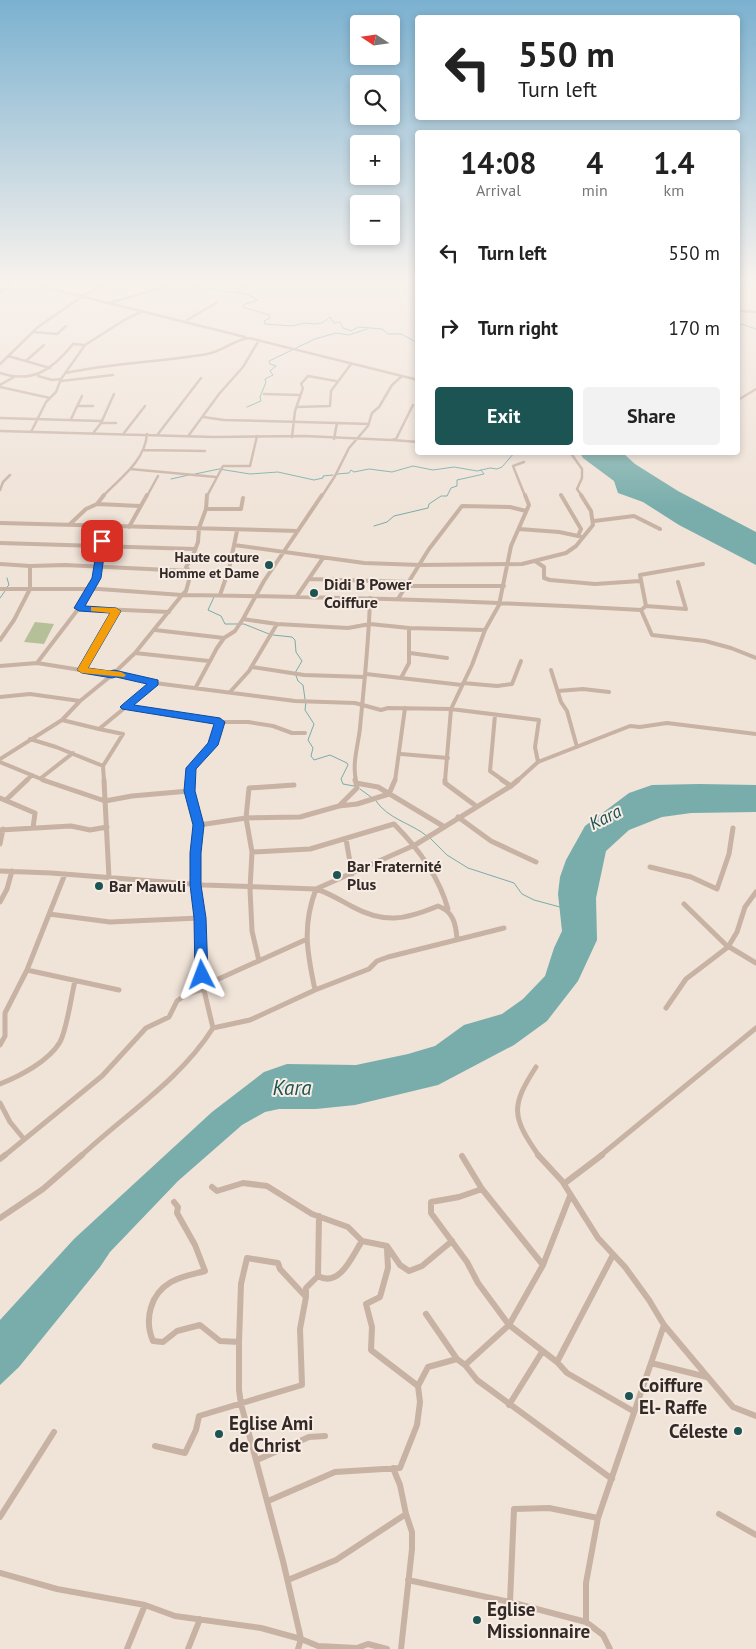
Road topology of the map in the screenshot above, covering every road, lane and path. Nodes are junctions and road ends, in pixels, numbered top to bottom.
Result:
1 (8, 356) joint
2 (32, 356) edge
3 (64, 356) edge
4 (78, 356) edge
5 (191, 356) edge
6 (249, 356) edge
7 (320, 356) edge
8 (27, 360) junction
9 (0, 364) edge
10 (351, 364) junction
11 (50, 368) junction
12 (0, 373) edge
13 (66, 373) junction
14 (113, 375) dead end
15 (38, 376) junction
16 (402, 376) junction
17 (14, 377) junction
18 (201, 378) dead end
19 (415, 379) edge
20 (61, 380) junction
21 (336, 381) junction
22 (0, 386) edge
23 (756, 389) edge
24 (114, 394) dead end
25 (264, 394) dead end
26 (82, 396) dead end
27 (300, 396) junction
28 (50, 398) junction
29 (740, 399) edge
30 (413, 405) dead end
31 (78, 406) junction
32 (93, 406) dead end
33 (145, 406) dead end
34 (297, 407) junction
35 (203, 417) junction
36 (0, 418) edge
37 (71, 419) junction
38 (39, 420) junction
39 (101, 422) junction
40 (294, 422) junction
41 (116, 423) dead end
42 (337, 423) junction
43 (369, 424) junction
44 (0, 431) edge
45 (31, 432) junction
46 (94, 432) junction
47 (124, 433) junction
48 (147, 434) junction
49 (158, 434) junction
50 (188, 435) junction
51 (258, 436) junction
52 (292, 436) junction
53 (334, 439) junction
54 (356, 439) junction
55 (391, 440) junction
56 (415, 442) edge
57 (144, 450) junction
58 (205, 451) dead end
59 (573, 455) edge
60 (524, 462) dead end
61 (130, 469) junction
62 (10, 475) dead end
63 (158, 476) dead end
64 (216, 477) junction
65 (0, 490) edge
66 (562, 495) dead end
67 (243, 498) dead end
68 (97, 504) junction
69 (140, 506) junction
70 (206, 509) junction
71 (526, 510) junction
72 (594, 521) junction
73 (0, 523) edge
74 (70, 525) junction
75 (108, 526) junction
76 (129, 526) junction
77 (199, 528) junction
78 (660, 529) dead end
79 (519, 530) junction
80 (238, 531) junction
81 (298, 531) junction
82 (578, 536) junction
83 (583, 536) junction
84 (0, 543) edge
85 (101, 545) junction
86 (234, 546) junction
87 (195, 549) junction
88 (284, 552) junction
89 (323, 558) junction
90 (535, 561) junction
91 (508, 563) junction
92 (0, 564) edge
93 (703, 564) dead end
94 (420, 565) junction
95 (30, 566) junction
96 (99, 567) junction
97 (190, 572) junction
98 (309, 579) junction
99 (640, 581) junction
100 (678, 582) dead end
101 (408, 584) junction
102 (504, 586) junction
103 (0, 589) edge
104 (30, 589) junction
105 (89, 590) junction
106 (182, 595) junction
107 (220, 595) junction
108 (255, 596) junction
109 (296, 596) junction
110 (370, 598) junction
111 (397, 599) junction
112 (498, 602) junction
113 (646, 606) junction
114 (79, 608) junction
115 (641, 610) junction
116 (116, 611) junction
117 (169, 612) junction
118 (242, 619) junction
119 (277, 624) junction
120 (370, 624) junction
121 (409, 628) junction
122 (155, 630) junction
123 (485, 630) junction
124 (224, 638) junction
125 (0, 640) edge
126 (135, 653) junction
127 (410, 653) junction
128 (446, 658) dead end
129 (756, 658) edge
130 (209, 661) junction
131 (521, 662) dead end
132 (37, 663) junction
133 (0, 666) edge
134 (252, 667) junction
135 (82, 670) junction
136 (551, 670) dead end
137 (113, 674) junction
138 (365, 675) junction
139 (401, 678) junction
140 (155, 683) junction
141 (463, 684) junction
142 (196, 687) junction
143 (558, 691) junction
144 (230, 692) junction
145 (609, 692) dead end
146 (0, 697) edge
147 (80, 701) junction
148 (362, 704) junction
149 (125, 707) junction
150 (405, 708) junction
151 (451, 709) junction
152 (495, 715) junction
153 (62, 720) junction
154 (220, 722) junction
155 (99, 729) junction
156 (305, 733) dead end
157 (756, 734) edge
158 (30, 739) junction
159 (577, 747) junction
160 (73, 753) junction
161 (401, 754) junction
162 (448, 758) junction
163 (0, 761) edge
164 (538, 762) junction
165 (103, 766) junction
166 (32, 775) junction
167 (41, 778) junction
168 (356, 783) junction
169 (294, 785) dead end
170 (511, 786) junction
171 (189, 791) junction
172 (389, 794) junction
173 (0, 798) edge
174 (6, 800) junction
175 (105, 801) junction
176 (339, 806) junction
177 (476, 806) junction
178 (458, 817) junction
179 (246, 818) junction
180 (199, 825) junction
181 (443, 826) junction
182 (107, 827) junction
183 (33, 828) junction
184 (733, 828) dead end
185 (2, 830) edge
186 (346, 839) junction
187 (0, 844) edge
188 (415, 844) junction
189 (252, 852) junction
190 (536, 862) dead end
191 (650, 867) dead end
192 (0, 871) edge
193 (12, 871) junction
194 (65, 874) junction
195 (352, 874) junction
196 (109, 878) junction
197 (196, 885) junction
198 (250, 889) junction
199 (316, 889) junction
200 (756, 892) edge
201 (0, 902) edge
202 (684, 904) dead end
203 (448, 909) junction
204 (49, 914) junction
205 (200, 918) junction
206 (504, 928) dead end
207 (305, 940) junction
208 (457, 940) junction
209 (728, 947) junction
210 (258, 961) junction
211 (756, 964) edge
212 (27, 970) junction
213 (76, 981) junction
214 (203, 987) junction
215 (119, 990) dead end
216 (315, 990) junction
217 (666, 1008) dead end
218 (3, 1012) edge
219 (213, 1028) junction
220 (756, 1028) edge
221 (0, 1045) edge
222 (536, 1067) dead end
223 (0, 1084) edge
224 (0, 1103) edge
225 (24, 1139) junction
226 (462, 1156) dead end
227 (0, 1159) edge
228 (564, 1183) junction
229 (212, 1187) dead end
230 (482, 1189) junction
231 (570, 1196) junction
232 (174, 1202) dead end
233 (319, 1216) junction
234 (0, 1218) edge
235 (362, 1241) junction
236 (452, 1241) junction
237 (387, 1246) junction
238 (613, 1255) junction
239 (542, 1265) junction
240 (318, 1276) junction
241 (306, 1297) junction
242 (426, 1314) dead end
243 (664, 1324) junction
244 (509, 1325) junction
245 (238, 1342) junction
246 (542, 1352) junction
247 (458, 1359) junction
248 (557, 1362) junction
249 (651, 1362) junction
250 (465, 1365) junction
251 (708, 1377) junction
252 (418, 1386) junction
253 (242, 1404) junction
254 (509, 1405) junction
255 (633, 1411) junction
256 (756, 1416) edge
257 (54, 1432) dead end
258 (325, 1436) dead end
259 (155, 1446) dead end
260 (257, 1460) junction
261 (393, 1468) junction
262 (612, 1478) junction
263 (268, 1500) junction
264 (599, 1513) junction
265 (406, 1514) junction
266 (719, 1514) dead end
267 (0, 1517) edge
268 (756, 1535) edge
269 (0, 1573) edge
270 (288, 1580) junction
271 (408, 1580) junction
272 (510, 1602) junction
273 (145, 1605) junction
274 (200, 1619) junction
275 (586, 1622) junction
276 (301, 1639) junction
277 (127, 1649) edge
278 (188, 1649) edge
279 (298, 1649) edge
280 (388, 1649) edge
281 (401, 1649) edge
282 (610, 1649) edge

1 - 8 street
1 - 9 street
2 - 8 street
3 - 11 street
4 - 13 street
5 - 13 street
6 - 35 street
7 - 10 street
8 - 11 street
10 - 16 street
10 - 21 street
11 - 15 street
12 - 17 street
13 - 20 street
14 - 20 street
15 - 17 street
15 - 20 street
16 - 19 street
16 - 43 street
17 - 22 street
18 - 49 street
20 - 28 street
21 - 27 street
21 - 34 street
22 - 28 street
23 - 29 street
24 - 39 street
25 - 27 street
26 - 31 street
27 - 34 street
28 - 38 street
30 - 55 street
31 - 32 street
31 - 37 street
33 - 47 street
34 - 40 street
35 - 40 street
35 - 50 street
36 - 38 street
37 - 38 street
37 - 39 street
38 - 45 street
39 - 41 street
39 - 46 street
40 - 42 street
40 - 52 street
42 - 43 street
42 - 53 street
43 - 54 street
44 - 45 street
45 - 46 street
46 - 47 street
47 - 48 street
48 - 49 street
48 - 57 street
49 - 50 street
50 - 51 street
51 - 52 street
51 - 64 street
52 - 53 street
53 - 54 street
54 - 55 street
54 - 81 street
55 - 56 street
57 - 58 street
57 - 61 street
59 - 72 street
60 - 71 street
61 - 64 street
61 - 68 street
62 - 65 street
63 - 69 street
64 - 70 street
66 - 82 street
67 - 70 street
68 - 69 street
68 - 74 street
69 - 76 street
70 - 77 street
71 - 79 street
71 - 94 street
72 - 78 street
72 - 83 street
73 - 74 street
74 - 75 street
75 - 76 street
75 - 85 street
76 - 77 street
77 - 80 street
77 - 87 street
79 - 82 street
79 - 91 street
80 - 81 street
80 - 86 street
81 - 88 street
82 - 83 street
83 - 90 street
84 - 85 street
85 - 87 street
85 - 96 street
86 - 88 street
86 - 107 street
87 - 97 street
88 - 89 street
88 - 108 street
89 - 94 street
89 - 98 street
90 - 91 street
90 - 99 street
91 - 94 street
91 - 102 street
92 - 95 street
93 - 99 street
94 - 101 street
95 - 96 street
95 - 104 street
96 - 97 street
96 - 105 street
97 - 106 street
98 - 101 street
98 - 109 street
99 - 113 street
100 - 113 street
101 - 102 street
101 - 111 street
102 - 112 street
103 - 104 street
104 - 105 street
104 - 125 street
105 - 106 street
105 - 114 street
106 - 107 street
106 - 117 street
107 - 108 street
108 - 109 street
108 - 118 street
109 - 110 street
110 - 111 street
110 - 120 street
111 - 112 street
112 - 115 street
112 - 123 street
113 - 115 street
114 - 116 street
114 - 132 street
115 - 129 street
116 - 117 street
116 - 135 street
117 - 122 street
118 - 119 street
118 - 124 street
119 - 120 street
119 - 134 street
120 - 121 street
120 - 138 street
121 - 123 street
121 - 127 street
122 - 124 street
122 - 126 street
123 - 141 street
124 - 130 street
126 - 130 street
126 - 137 street
127 - 128 street
127 - 139 street
130 - 142 street
131 - 141 street
132 - 133 street
132 - 135 street
134 - 138 street
134 - 144 street
135 - 137 street
136 - 143 street
137 - 140 street
137 - 147 street
138 - 139 street
138 - 148 street
139 - 141 street
140 - 142 street
140 - 149 street
141 - 151 street
142 - 144 street
143 - 145 street
143 - 159 street
144 - 148 street
146 - 147 street
147 - 153 street
148 - 150 street
148 - 168 street
149 - 154 street
149 - 155 street
150 - 151 street
150 - 161 street
151 - 152 street
151 - 162 street
152 - 164 street
152 - 170 street
153 - 155 street
153 - 158 street
154 - 156 street
154 - 171 street
155 - 165 street
157 - 159 street
158 - 160 street
158 - 163 street
159 - 164 street
160 - 165 street
160 - 167 street
161 - 162 street
161 - 172 street
162 - 177 street
163 - 166 street
164 - 170 street
165 - 175 street
166 - 167 street
166 - 174 street
167 - 175 street
168 - 172 street
168 - 176 street
169 - 179 street
170 - 177 street
171 - 175 street
171 - 180 street
172 - 176 street
172 - 181 street
173 - 174 street
174 - 183 street
175 - 182 street
176 - 179 street
177 - 178 street
178 - 181 street
178 - 190 street
179 - 180 street
179 - 189 street
180 - 197 street
181 - 188 street
182 - 183 street
182 - 196 street
183 - 185 street
184 - 191 street
185 - 187 street
186 - 188 street
186 - 189 street
186 - 195 street
188 - 195 street
188 - 203 street
189 - 198 street
192 - 193 street
193 - 194 street
193 - 201 street
194 - 196 street
194 - 204 street
195 - 199 street
196 - 197 street
197 - 198 street
197 - 205 street
198 - 199 street
198 - 210 street
199 - 203 street
199 - 207 street
200 - 209 street
202 - 209 street
203 - 208 street
204 - 205 street
204 - 212 street
205 - 214 street
206 - 208 street
207 - 210 street
207 - 216 street
208 - 216 street
209 - 211 street
209 - 217 street
210 - 214 street
212 - 213 street
212 - 218 street
213 - 215 street
213 - 223 street
214 - 219 street
214 - 225 street
216 - 219 street
218 - 221 street
219 - 234 street
220 - 228 street
222 - 228 street
224 - 225 street
225 - 227 street
226 - 230 street
228 - 231 street
229 - 233 street
230 - 236 street
230 - 239 street
231 - 238 street
231 - 239 street
232 - 245 street
233 - 235 street
233 - 240 street
235 - 237 street
235 - 240 street
236 - 237 street
236 - 244 street
237 - 252 street
238 - 243 street
238 - 248 street
239 - 244 street
240 - 241 street
241 - 245 street
241 - 253 street
242 - 247 street
243 - 249 street
243 - 251 street
244 - 246 street
244 - 250 street
245 - 253 street
246 - 248 street
246 - 254 street
247 - 250 street
247 - 252 street
248 - 255 street
249 - 251 street
249 - 255 street
250 - 254 street
251 - 256 street
252 - 261 street
253 - 259 street
253 - 260 street
254 - 262 street
255 - 262 street
257 - 267 street
258 - 260 street
260 - 263 street
261 - 263 street
261 - 265 street
262 - 264 street
263 - 270 street
264 - 272 street
264 - 275 street
265 - 270 street
265 - 271 street
266 - 268 street
269 - 273 street
270 - 276 street
271 - 272 street
271 - 281 street
272 - 275 street
273 - 274 street
273 - 277 street
274 - 276 street
274 - 278 street
275 - 282 street
276 - 279 street
276 - 280 street

